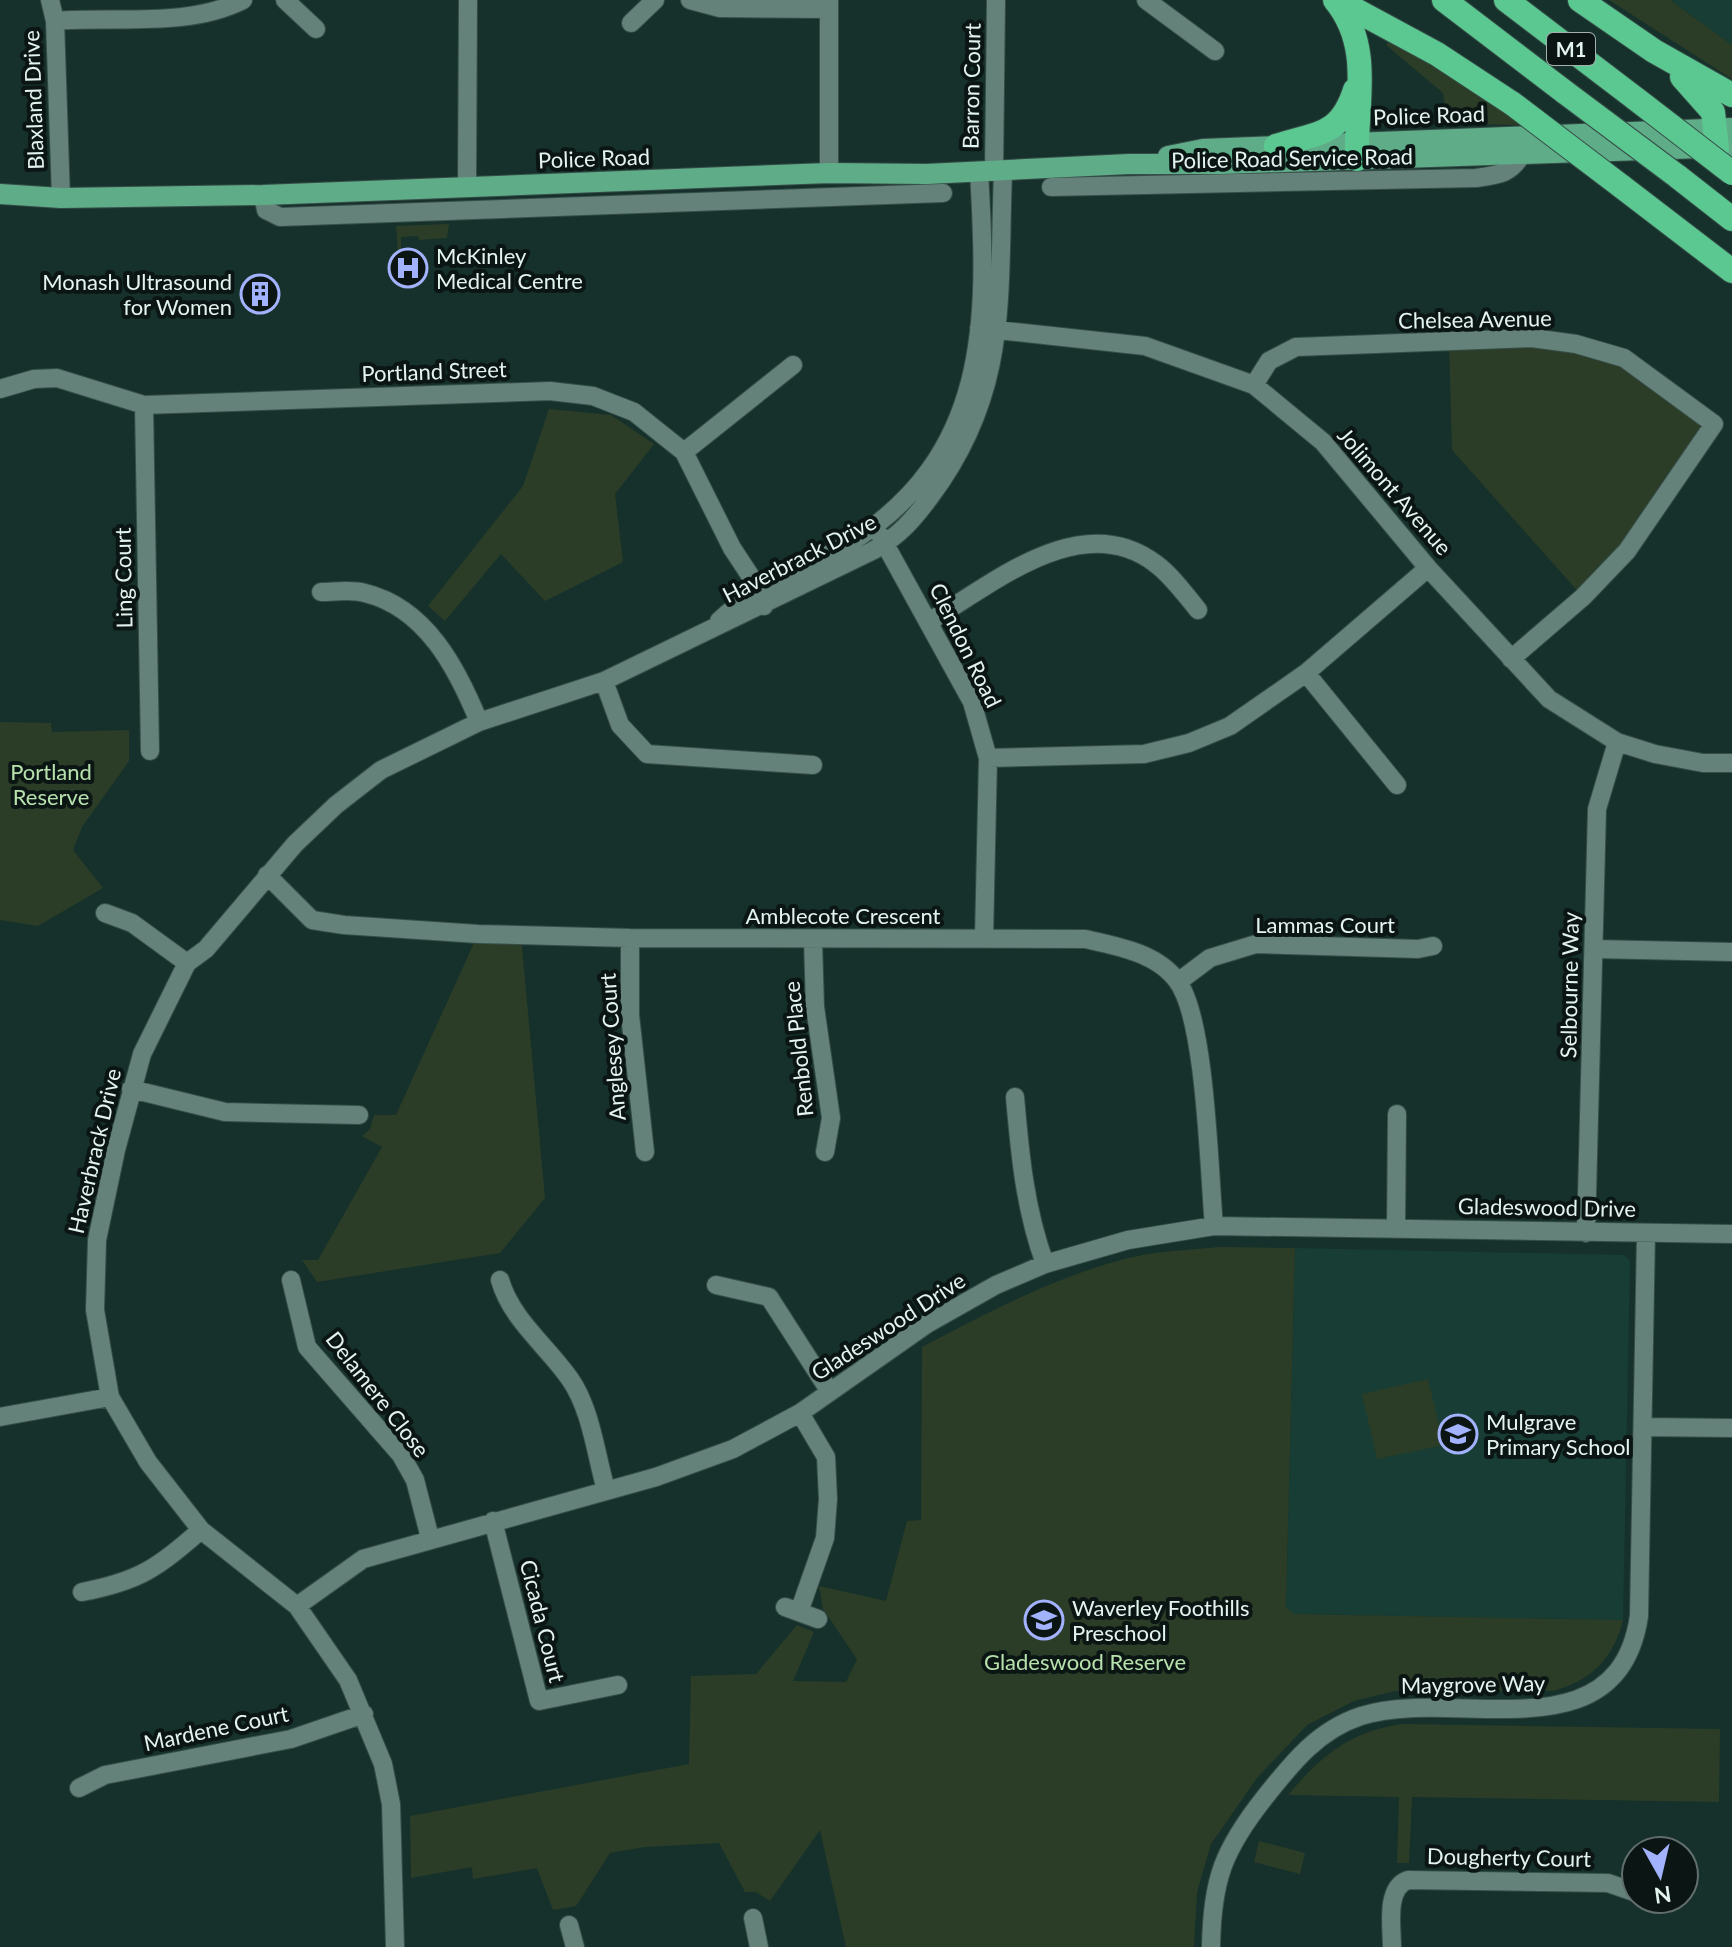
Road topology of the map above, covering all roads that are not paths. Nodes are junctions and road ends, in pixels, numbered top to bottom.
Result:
1 (50, 0) edge
2 (243, 0) edge
3 (285, 0) edge
4 (468, 0) edge
5 (655, 0) edge
6 (690, 0) edge
7 (996, 0) edge
8 (1146, 0) edge
9 (1336, 0) edge
10 (1444, 0) edge
11 (1506, 0) edge
12 (1580, 0) edge
13 (829, 4) edge
14 (55, 21) junction
15 (631, 23) dead end
16 (316, 29) dead end
17 (1215, 51) dead end
18 (1654, 51) junction
19 (1360, 64) junction
20 (1732, 95) edge
21 (1724, 138) edge
22 (1276, 146) junction
23 (1357, 151) junction
24 (1523, 153) junction
25 (1129, 164) junction
26 (992, 172) junction
27 (829, 173) junction
28 (1732, 173) edge
29 (742, 177) junction
30 (1130, 186) junction
31 (467, 187) junction
32 (1051, 187) dead end
33 (378, 190) junction
34 (943, 193) dead end
35 (0, 194) edge
36 (263, 195) junction
37 (61, 198) junction
38 (743, 200) junction
39 (0, 207) edge
40 (364, 214) junction
41 (1732, 219) edge
42 (1732, 271) edge
43 (988, 329) junction
44 (793, 365) dead end
45 (1254, 385) junction
46 (0, 389) edge
47 (144, 405) junction
48 (684, 452) junction
49 (874, 527) junction
50 (887, 543) junction
51 (1428, 568) junction
52 (321, 592) dead end
53 (762, 597) junction
54 (1198, 610) dead end
55 (930, 621) junction
56 (1511, 659) junction
57 (1306, 673) junction
58 (604, 681) junction
59 (479, 722) junction
60 (1617, 742) junction
61 (150, 751) dead end
62 (988, 758) junction
63 (1732, 763) edge
64 (813, 765) dead end
65 (1397, 785) dead end
66 (267, 875) junction
67 (105, 913) dead end
68 (630, 938) junction
69 (984, 938) junction
70 (813, 941) junction
71 (1433, 946) dead end
72 (1594, 949) junction
73 (1732, 952) edge
74 (187, 963) junction
75 (1178, 982) junction
76 (131, 1089) junction
77 (1015, 1097) dead end
78 (1397, 1114) dead end
79 (359, 1115) dead end
80 (645, 1152) dead end
81 (825, 1152) dead end
82 (1214, 1226) junction
83 (1396, 1228) junction
84 (1586, 1233) junction
85 (1646, 1233) junction
86 (1732, 1234) edge
87 (1045, 1264) junction
88 (291, 1280) dead end
89 (500, 1280) dead end
90 (716, 1285) dead end
91 (830, 1392) junction
92 (110, 1397) junction
93 (800, 1413) junction
94 (0, 1417) edge
95 (1643, 1427) junction
96 (1732, 1428) edge
97 (606, 1490) junction
98 (493, 1521) junction
99 (201, 1530) junction
100 (430, 1538) junction
101 (82, 1592) dead end
102 (297, 1606) junction
103 (818, 1619) dead end
104 (618, 1685) dead end
105 (364, 1714) junction
106 (79, 1788) dead end
107 (1620, 1887) edge
108 (753, 1918) dead end
109 (569, 1925) dead end
110 (395, 1947) edge
111 (575, 1947) edge
112 (759, 1947) edge
113 (1211, 1947) edge
114 (1392, 1947) edge

1 - 14 street, Blaxland Drive
2 - 14 street
3 - 16 street
4 - 31 street
5 - 15 street
6 - 13 street
7 - 26 street, Barron Court
8 - 17 street
9 - 19 highway
9 - 42 highway, bridge
10 - 41 highway, M1, bridge
11 - 28 highway, M1, bridge
12 - 18 highway
13 - 27 street
14 - 37 street, Blaxland Drive
18 - 20 highway
18 - 21 highway
19 - 22 highway
19 - 23 highway
21 - 23 main road, Police Road
21 - 24 main road, Police Road
22 - 23 main road, Police Road
22 - 25 main road, Police Road
23 - 24 main road, Police Road
23 - 25 main road, Police Road
24 - 30 street, Police Road Service Road
25 - 26 main road, Police Road
25 - 30 street
26 - 27 main road, Police Road
26 - 43 street, Haverbrack Drive
27 - 29 main road, Police Road
29 - 31 main road, Police Road
29 - 38 street
30 - 32 street, Police Road Service Road
31 - 33 main road, Police Road
33 - 36 main road, Police Road
33 - 40 street
34 - 38 street
35 - 37 main road, Police Road
36 - 37 main road, Police Road
36 - 40 street
37 - 39 main road, Police Road
38 - 40 street
43 - 45 street, Jolimont Avenue
43 - 49 street, Haverbrack Drive
43 - 50 street, Haverbrack Drive
44 - 48 street
45 - 51 street, Jolimont Avenue
45 - 56 street, Chelsea Avenue
46 - 47 street, Portland Street
47 - 48 street, Portland Street
47 - 61 street, Ling Court
48 - 53 street, Portland Street
49 - 50 street, Clendon Road
49 - 53 street, Haverbrack Drive
50 - 53 street, Haverbrack Drive
50 - 55 street, Clendon Road
51 - 56 street, Jolimont Avenue
51 - 57 street
52 - 59 street
53 - 58 street, Haverbrack Drive
54 - 55 street
55 - 62 street, Clendon Road
56 - 60 street, Jolimont Avenue
57 - 62 street
57 - 65 street
58 - 59 street, Haverbrack Drive
58 - 64 street
59 - 66 street, Haverbrack Drive
60 - 63 street, Jolimont Avenue
60 - 72 street, Selbourne Way
62 - 69 street, Clendon Road
66 - 68 street, Amblecote Crescent
66 - 74 street, Haverbrack Drive
67 - 74 street
68 - 70 street, Amblecote Crescent
68 - 80 street, Anglesey Court
69 - 70 street, Amblecote Crescent
69 - 75 street, Amblecote Crescent
70 - 81 street, Renbold Place
71 - 75 street, Lammas Court
72 - 73 street
72 - 84 street, Selbourne Way
74 - 76 street, Haverbrack Drive
75 - 82 street
76 - 79 street
76 - 92 street, Haverbrack Drive
77 - 87 street
78 - 83 street
82 - 83 street, Gladeswood Drive
82 - 87 street, Gladeswood Drive
83 - 84 street, Gladeswood Drive
84 - 85 street, Gladeswood Drive
85 - 86 street, Gladeswood Drive
85 - 95 street, Maygrove Way
87 - 91 street, Gladeswood Drive
88 - 100 street, Delamere Close
89 - 97 street
90 - 91 street
91 - 93 street, Gladeswood Drive
92 - 94 street
92 - 99 street, Haverbrack Drive
93 - 97 street, Gladeswood Drive
93 - 103 street
95 - 96 street
95 - 113 street, Maygrove Way
97 - 98 street, Gladeswood Drive
98 - 100 street, Gladeswood Drive
98 - 104 street, Cicada Court
99 - 101 street
99 - 102 street, Haverbrack Drive
100 - 102 street, Gladeswood Drive
102 - 105 street, Haverbrack Drive
105 - 106 street, Mardene Court
105 - 110 street, Haverbrack Drive
107 - 114 street, Dougherty Court
108 - 112 street
109 - 111 street

